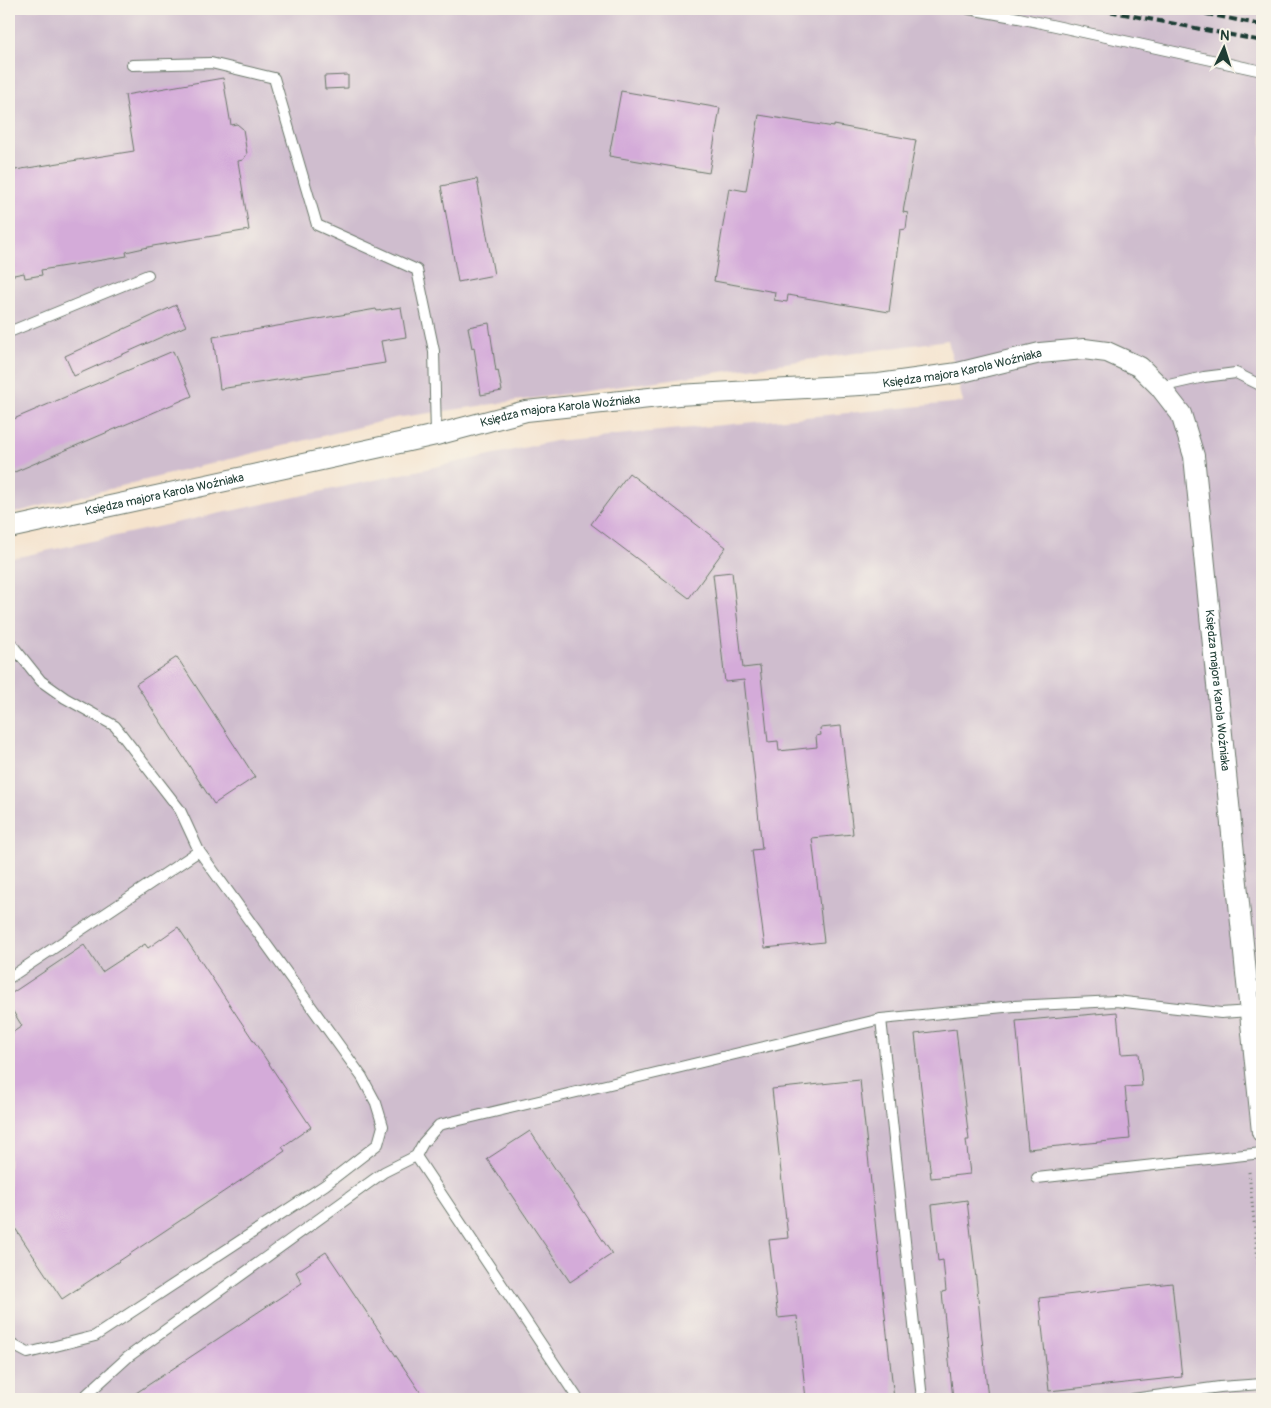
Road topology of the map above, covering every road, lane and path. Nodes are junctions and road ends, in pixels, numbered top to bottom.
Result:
1 (969, 9) edge
2 (132, 65) dead end
3 (1262, 71) edge
4 (148, 275) dead end
5 (9, 332) edge
6 (1262, 386) edge
7 (1160, 387) junction
8 (436, 435) junction
9 (9, 528) edge
10 (9, 641) edge
11 (199, 851) junction
12 (9, 978) edge
13 (1255, 987) edge
14 (1250, 1011) junction
15 (881, 1019) junction
16 (1262, 1132) edge
17 (1262, 1153) edge
18 (416, 1156) junction
19 (1037, 1178) dead end
20 (9, 1343) edge
21 (1262, 1384) edge
22 (83, 1399) edge
23 (578, 1399) edge
24 (922, 1399) edge
25 (1133, 1399) edge

1 - 3 lane
2 - 8 lane
4 - 5 lane
6 - 7 lane
7 - 8 street, Księdza majora Karola Woźniaka
7 - 13 street, Księdza majora Karola Woźniaka
8 - 9 street, Księdza majora Karola Woźniaka
10 - 11 lane
11 - 12 lane
11 - 20 lane
13 - 14 street, Księdza majora Karola Woźniaka
14 - 15 lane
14 - 16 street, Księdza majora Karola Woźniaka
15 - 18 lane
15 - 24 lane
17 - 19 lane
18 - 22 lane
18 - 23 lane
21 - 25 lane

